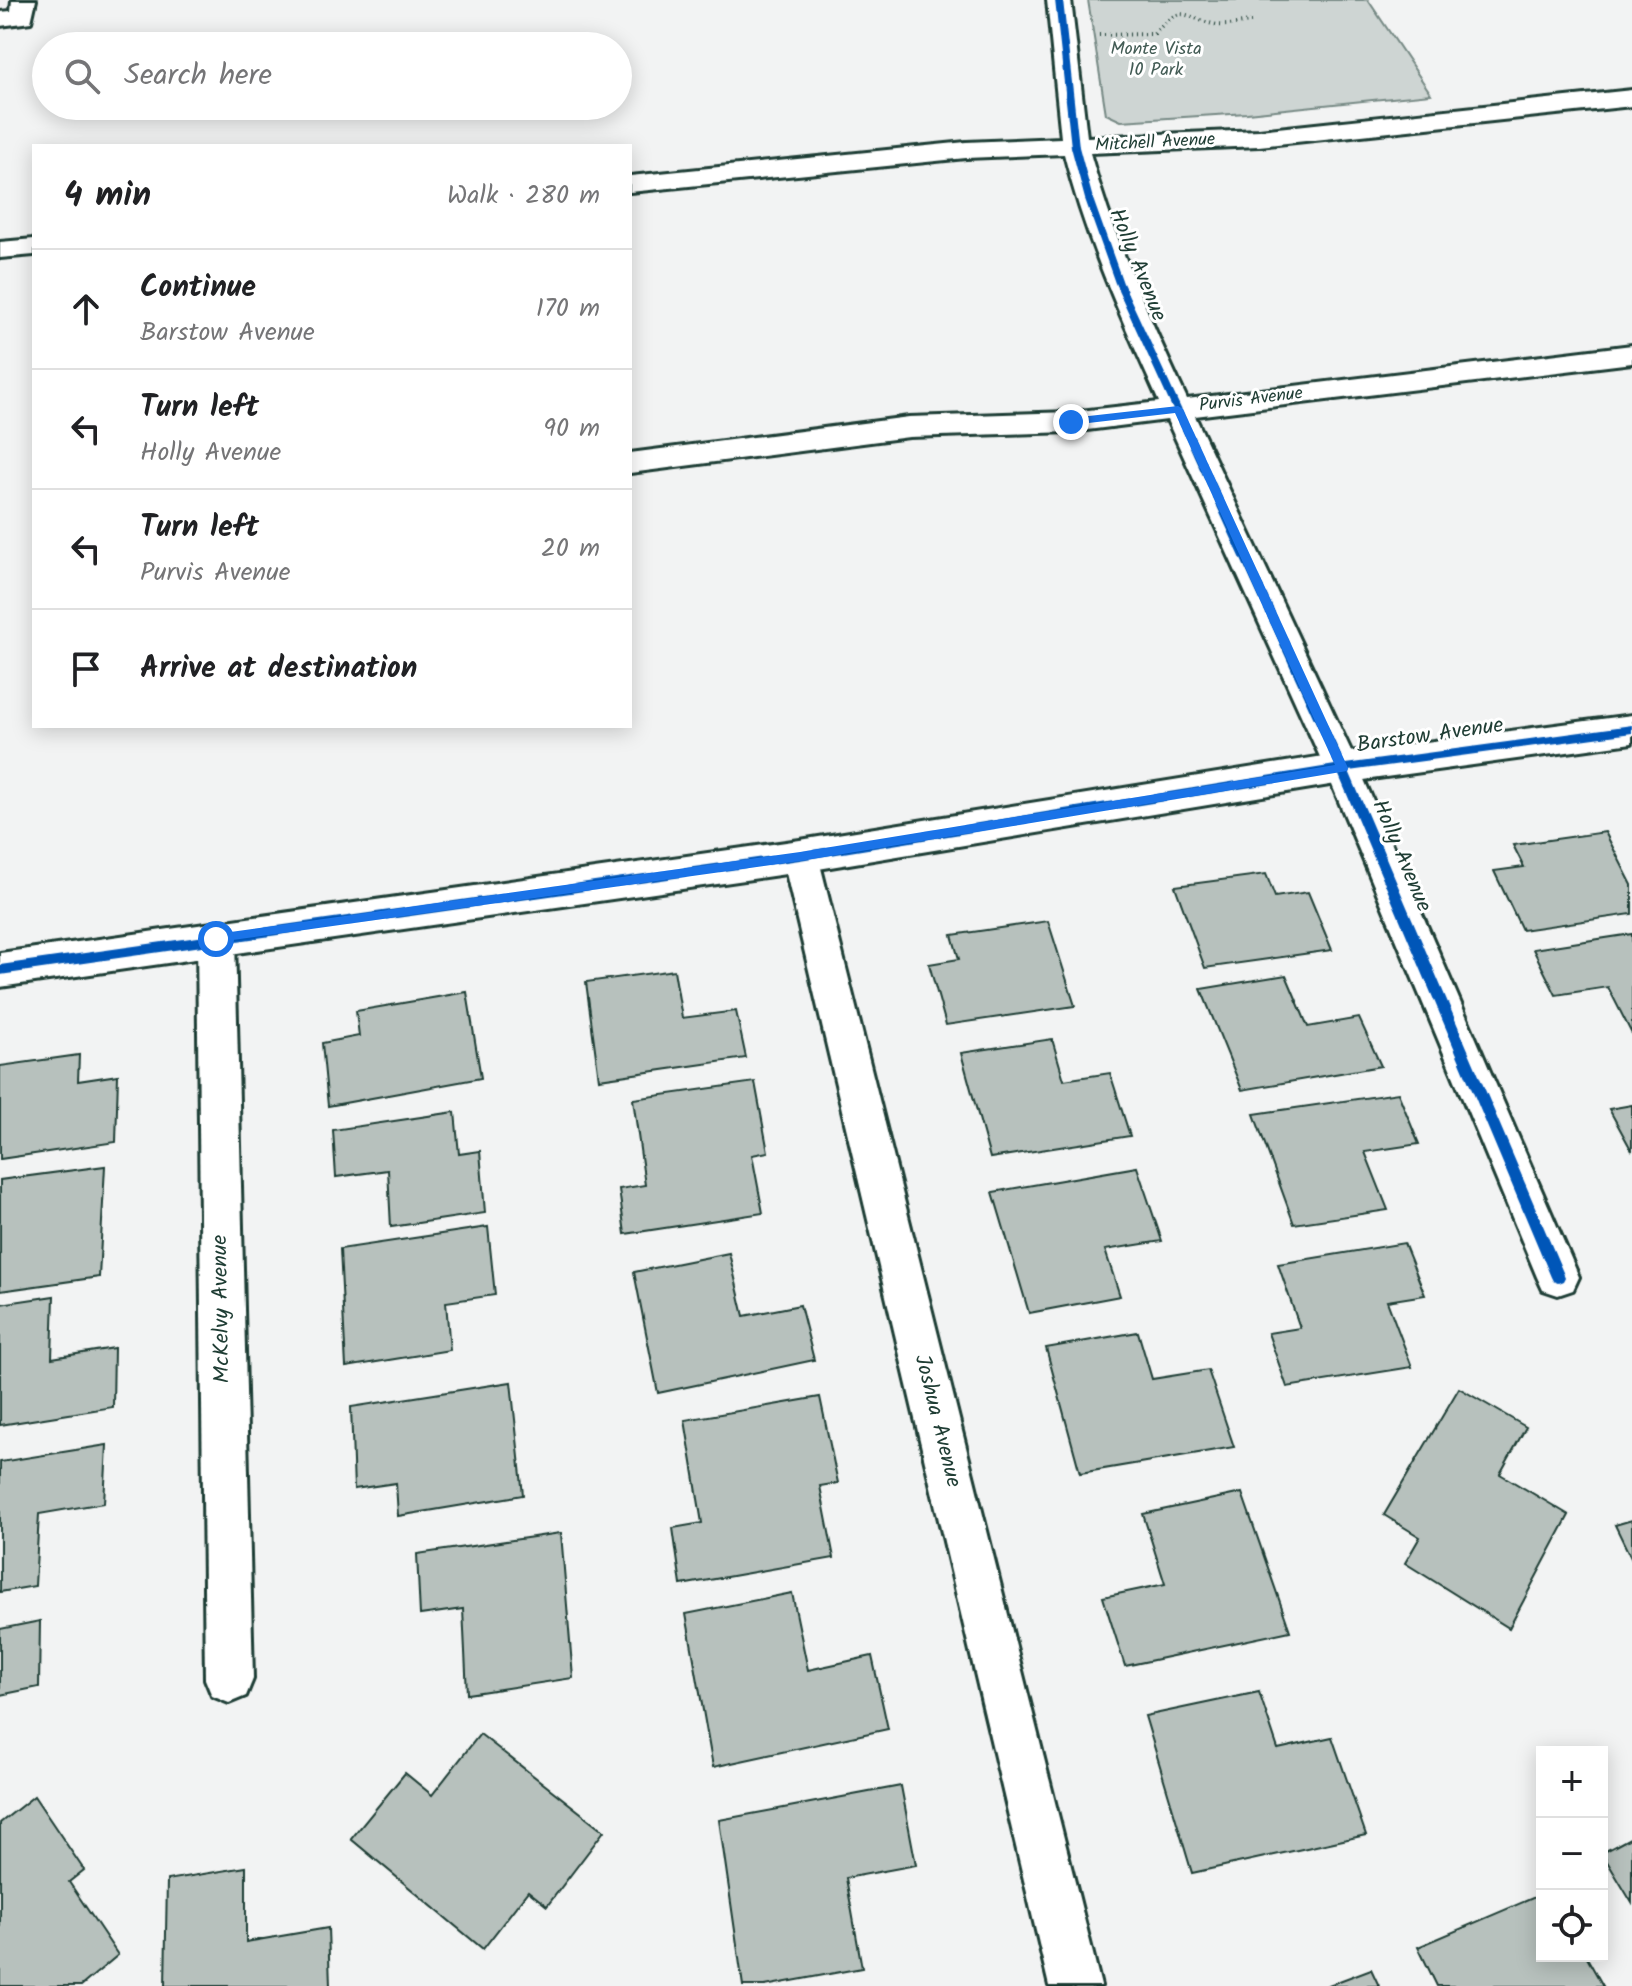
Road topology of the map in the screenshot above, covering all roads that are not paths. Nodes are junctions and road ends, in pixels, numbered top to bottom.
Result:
1 (1059, 0) edge
2 (1632, 98) edge
3 (1075, 147) junction
4 (632, 184) edge
5 (32, 247) edge
6 (0, 250) edge
7 (1632, 354) edge
8 (1178, 409) junction
9 (632, 463) edge
10 (1632, 729) edge
11 (1342, 768) junction
12 (800, 856) junction
13 (216, 939) junction
14 (0, 970) edge
15 (1558, 1277) dead end
16 (229, 1679) dead end
17 (1075, 1986) edge

1 - 3 street, Holly Avenue
2 - 3 street, Mitchell Avenue
3 - 4 street, Mitchell Avenue
3 - 8 street, Holly Avenue
5 - 6 street
7 - 8 street, Purvis Avenue
8 - 9 street, Purvis Avenue
8 - 11 street, Holly Avenue
10 - 11 street, Barstow Avenue
11 - 12 street, Barstow Avenue
11 - 15 street, Holly Avenue
12 - 13 street, Barstow Avenue
12 - 17 street, Joshua Avenue
13 - 14 street, Barstow Avenue
13 - 16 street, McKelvy Avenue

